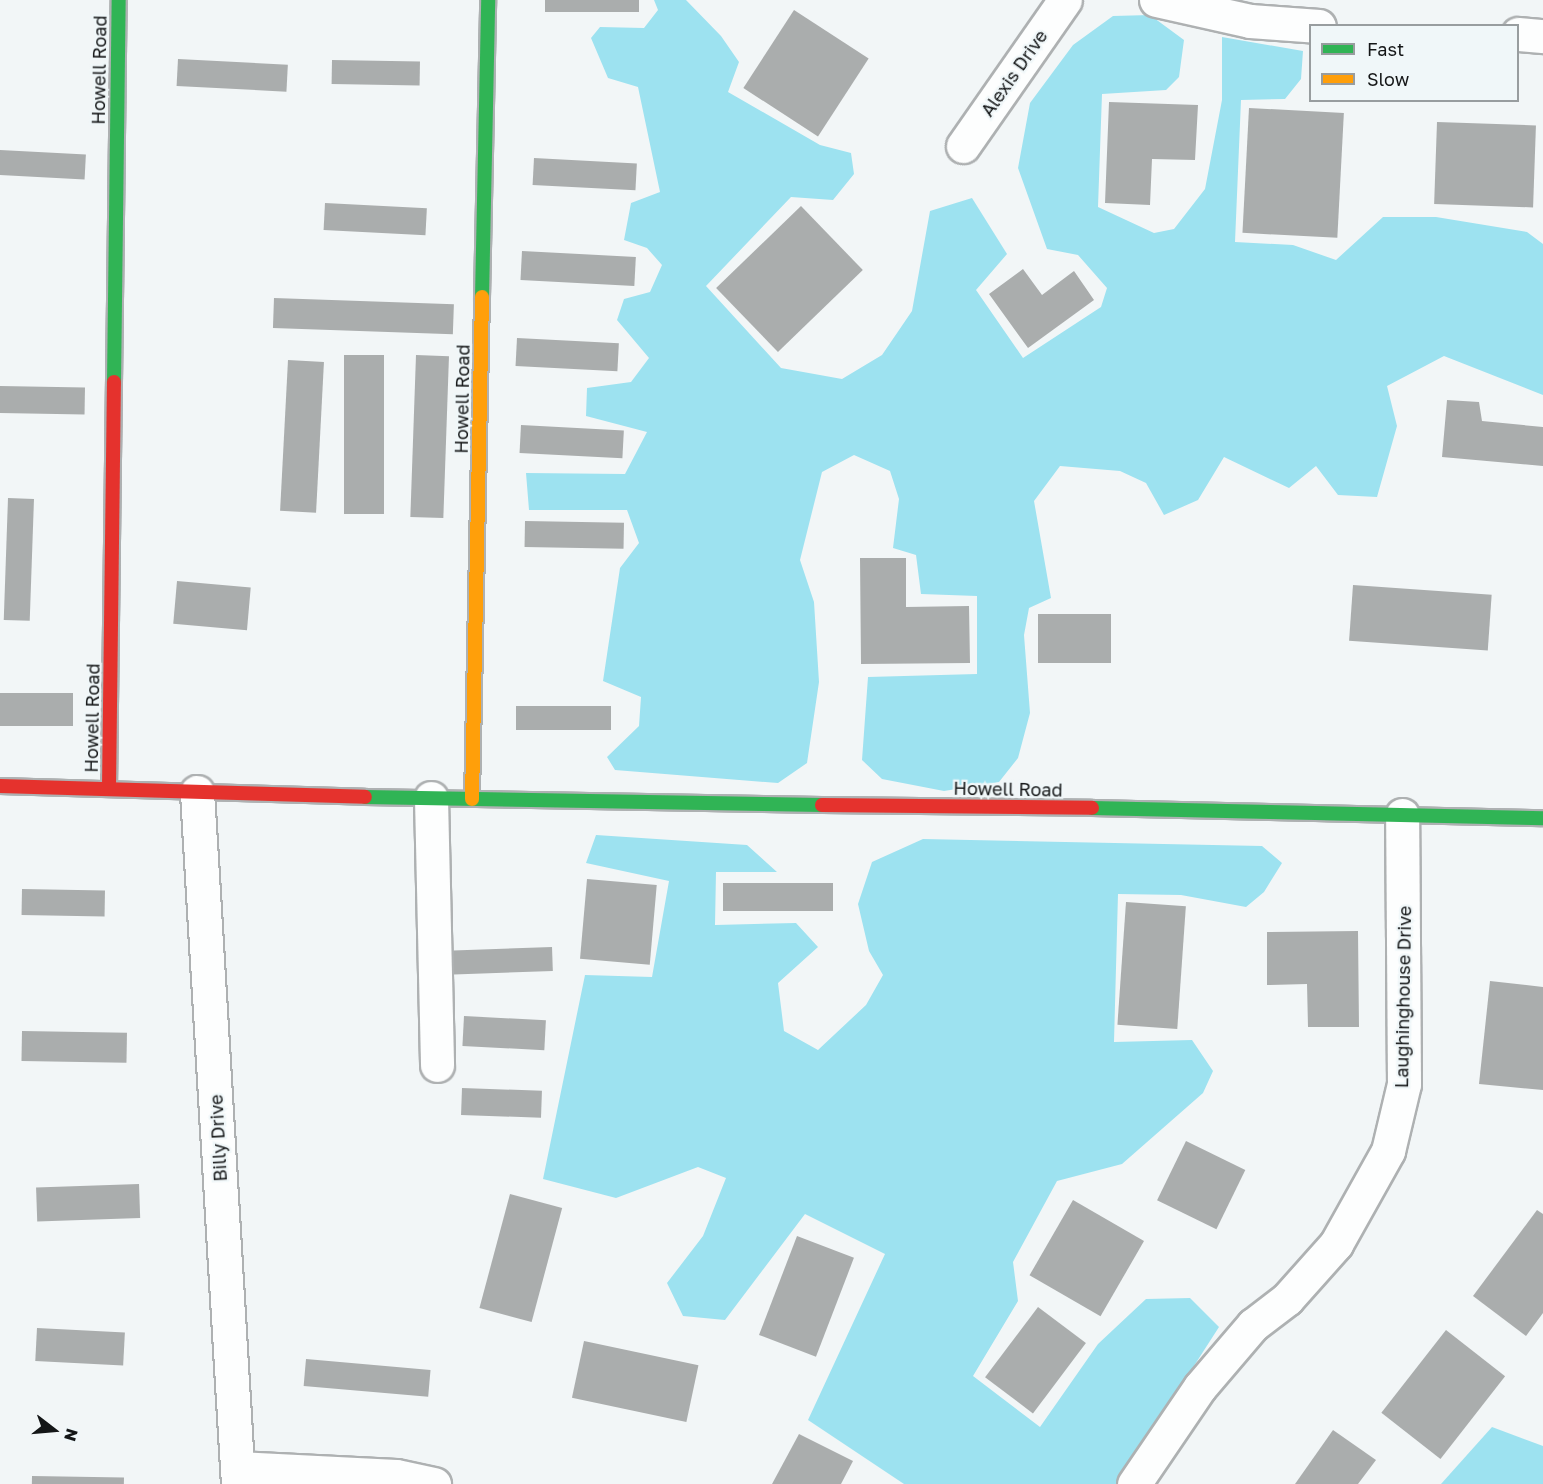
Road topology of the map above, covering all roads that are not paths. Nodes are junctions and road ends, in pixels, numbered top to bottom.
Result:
1 (119, 0) edge
2 (488, 0) edge
3 (1065, 0) edge
4 (1156, 0) edge
5 (1309, 25) edge
6 (1519, 34) edge
7 (1543, 36) edge
8 (963, 146) dead end
9 (0, 786) edge
10 (109, 788) junction
11 (197, 792) junction
12 (431, 798) junction
13 (472, 800) junction
14 (1402, 815) junction
15 (1543, 818) edge
16 (437, 1065) dead end
17 (237, 1476) edge
18 (434, 1484) edge
19 (1134, 1484) edge

1 - 10 street, Howell Road
2 - 13 street, Howell Road
3 - 8 street, Alexis Drive
4 - 5 street
6 - 7 street
9 - 10 street, Howell Road
10 - 11 street, Howell Road
11 - 12 street, Howell Road
11 - 17 street, Billy Drive
12 - 13 street, Howell Road
12 - 16 street
13 - 14 street, Howell Road
14 - 15 street, Howell Road
14 - 19 street, Laughinghouse Drive
17 - 18 street

